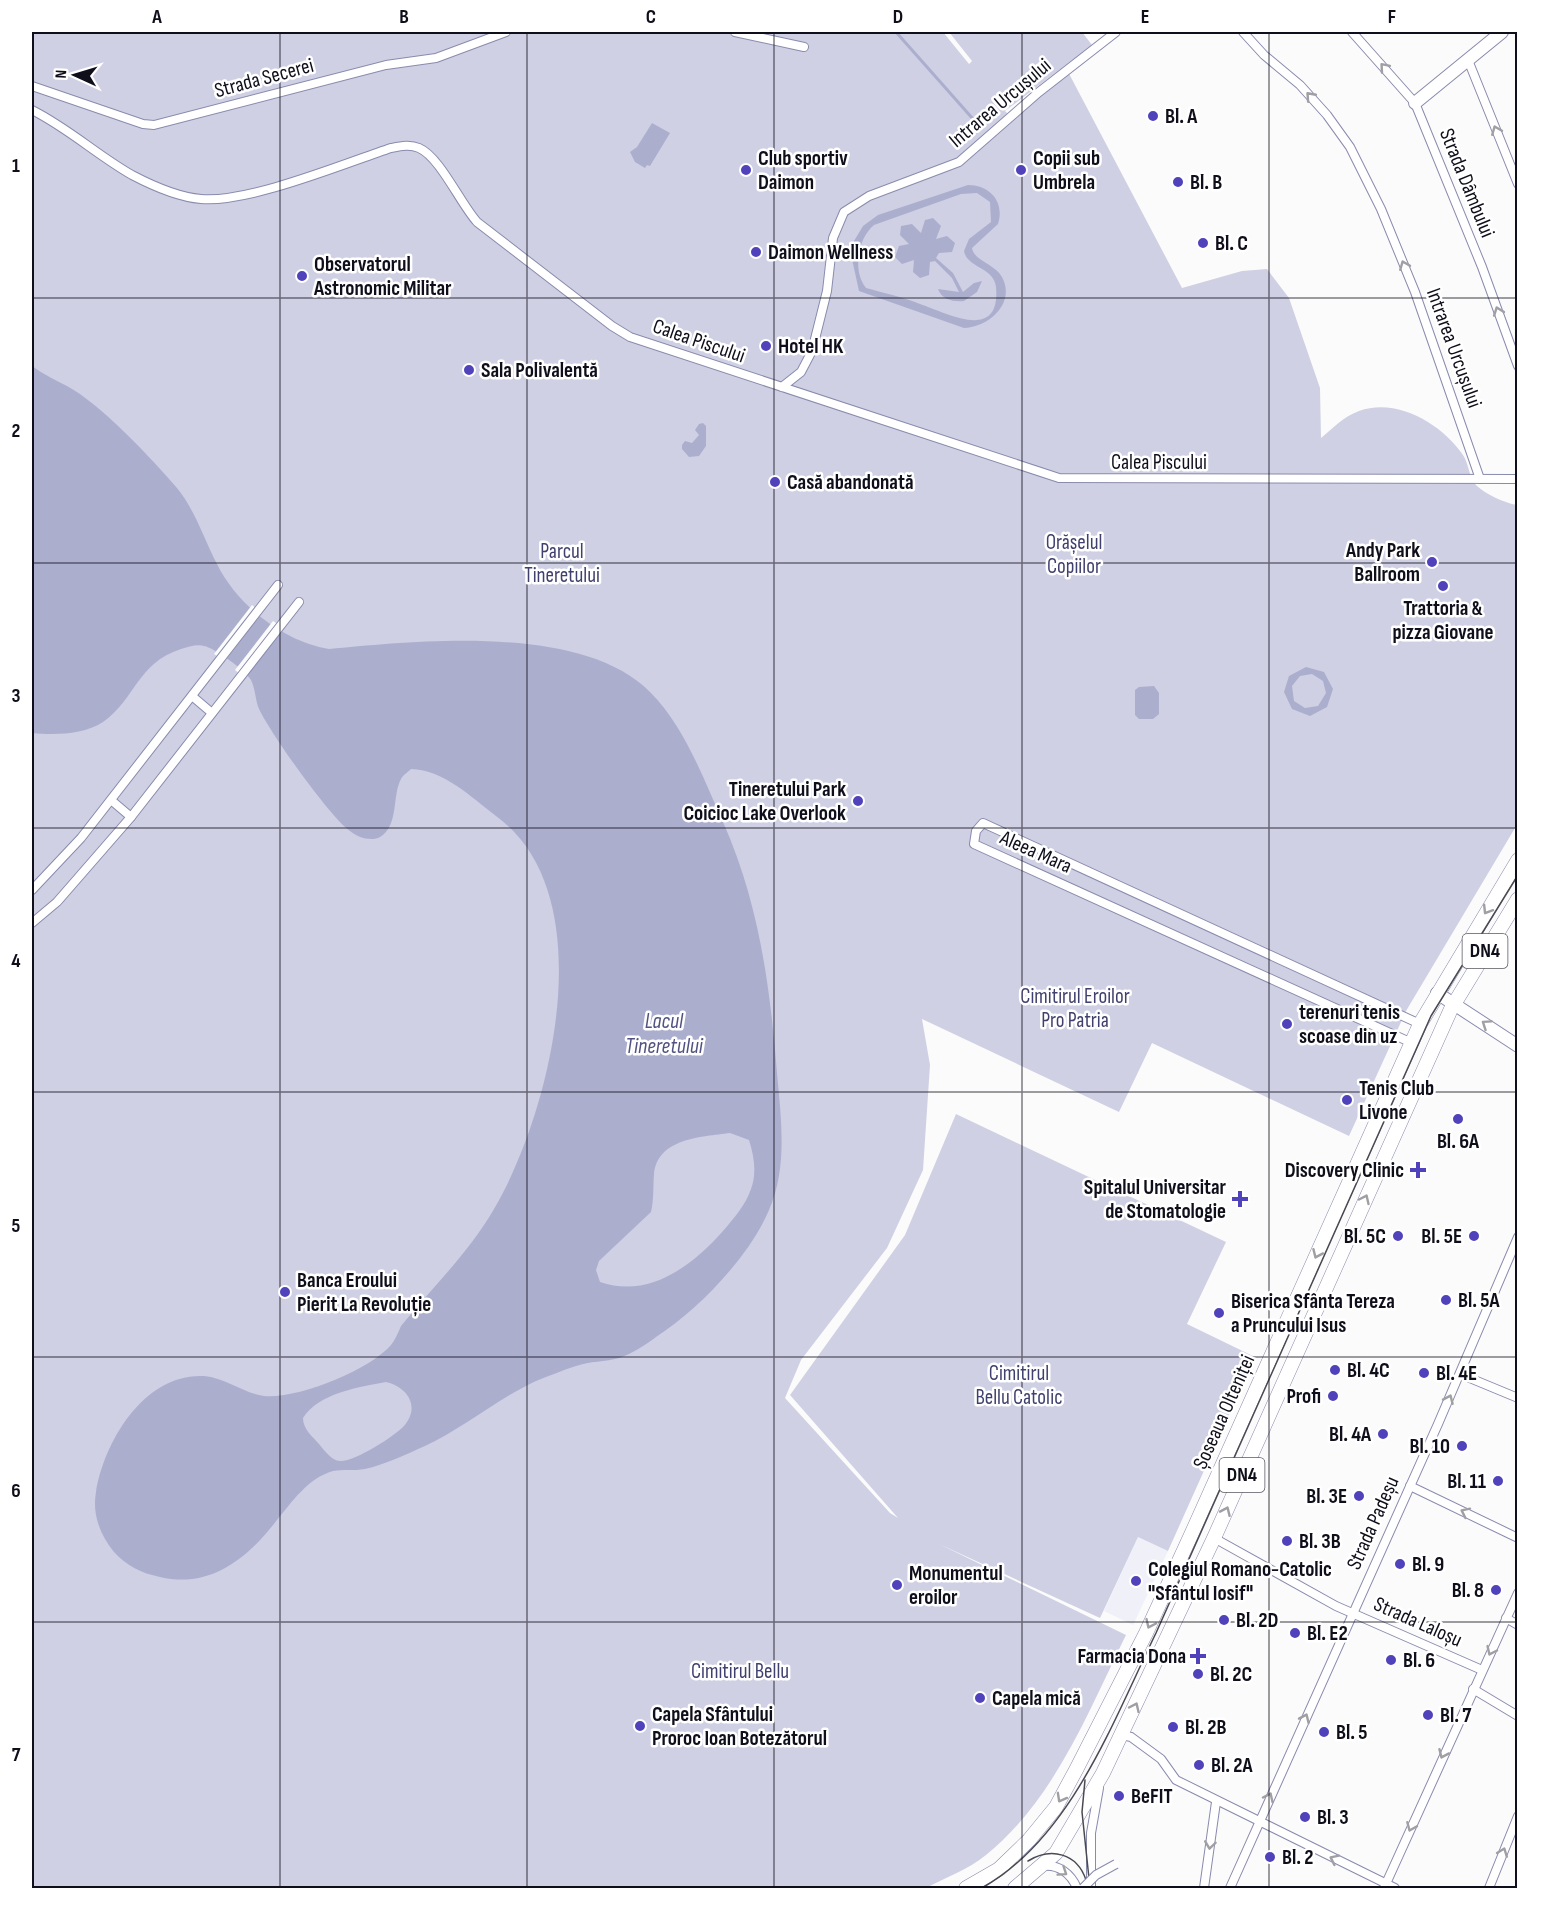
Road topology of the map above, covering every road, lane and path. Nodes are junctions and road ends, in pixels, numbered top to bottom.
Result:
1 (506, 32) edge
2 (735, 32) edge
3 (1116, 32) edge
4 (1242, 32) edge
5 (1352, 32) edge
6 (1502, 32) edge
7 (1361, 35) edge
8 (804, 47) dead end
9 (1468, 60) junction
10 (32, 86) edge
11 (1415, 103) junction
12 (32, 110) edge
13 (1518, 184) edge
14 (1518, 366) edge
15 (782, 387) junction
16 (1518, 478) edge
17 (1480, 479) junction
18 (278, 585) dead end
19 (299, 602) dead end
20 (195, 693) junction
21 (212, 713) junction
22 (111, 800) junction
23 (131, 817) junction
24 (1518, 860) edge
25 (32, 890) edge
26 (1518, 899) edge
27 (32, 923) edge
28 (1437, 993) junction
29 (1454, 1003) junction
30 (1420, 1024) junction
31 (1412, 1043) junction
32 (1518, 1046) edge
33 (1517, 1241) edge
34 (1460, 1374) junction
35 (1518, 1398) edge
36 (1410, 1486) junction
37 (1214, 1538) junction
38 (1518, 1538) edge
39 (1518, 1593) edge
40 (1353, 1613) junction
41 (1506, 1618) junction
42 (1518, 1625) edge
43 (1482, 1670) junction
44 (1473, 1689) junction
45 (1518, 1716) edge
46 (1122, 1735) junction
47 (1103, 1773) junction
48 (1216, 1802) junction
49 (1518, 1816) edge
50 (1257, 1823) junction
51 (1116, 1864) dead end
52 (1042, 1866) junction
53 (1385, 1886) edge
54 (966, 1888) edge
55 (1015, 1888) edge
56 (1077, 1888) edge
57 (1083, 1888) edge
58 (1091, 1888) edge
59 (1204, 1888) edge
60 (1230, 1888) edge
61 (1395, 1888) edge
62 (1489, 1888) edge

1 - 10 street, Strada Secerei
2 - 8 street
3 - 15 street, Intrarea Urcușului
17 -> 4 street, Intrarea Urcușului
5 - 7 street, Strada Dâmbului
6 - 9 street
11 -> 7 street, Strada Dâmbului
9 - 11 street
13 -> 9 street
14 -> 11 street, Strada Dâmbului
12 - 15 street, Calea Piscului
15 - 17 street, Calea Piscului
16 - 17 street, Calea Piscului
18 - 20 street
19 - 21 street
20 - 21 street
20 - 22 street
21 - 23 street
22 - 23 street
22 - 25 street
23 - 27 street
24 -> 28 main road, Șoseaua Olteniței / DN4
26 - 29 main road, Șoseaua Olteniței / DN4
28 - 29 street
28 - 30 main road, Șoseaua Olteniței / DN4
32 -> 29 street
37 -> 29 main road, Șoseaua Olteniței / DN4
30 - 31 main road, Șoseaua Olteniței / DN4
30 - 31 street, Aleea Mara
31 -> 54 main road, Șoseaua Olteniței / DN4
33 - 34 street, Strada Padeșu
34 - 35 street
36 -> 34 street, Strada Padeșu
38 -> 36 street
36 - 40 street, Strada Padeșu
37 - 40 street, Strada Laloșu
46 -> 37 main road, Șoseaua Olteniței / DN4
39 - 41 street
40 - 43 street, Strada Laloșu
50 -> 40 street, Strada Padeșu
41 - 42 street
41 -> 43 street
43 - 44 street
44 - 45 street
44 -> 53 street
46 - 47 main road, Șoseaua Olteniței / DN4
46 - 48 street
47 - 52 main road, Șoseaua Olteniței / DN4
47 - 58 street
48 - 50 street
48 -> 59 street
62 -> 49 street
53 -> 50 street
50 - 60 street, Strada Padeșu
51 - 57 street, bridge
52 - 55 main road, Șoseaua Olteniței / DN4
52 -> 56 street
53 - 61 street

